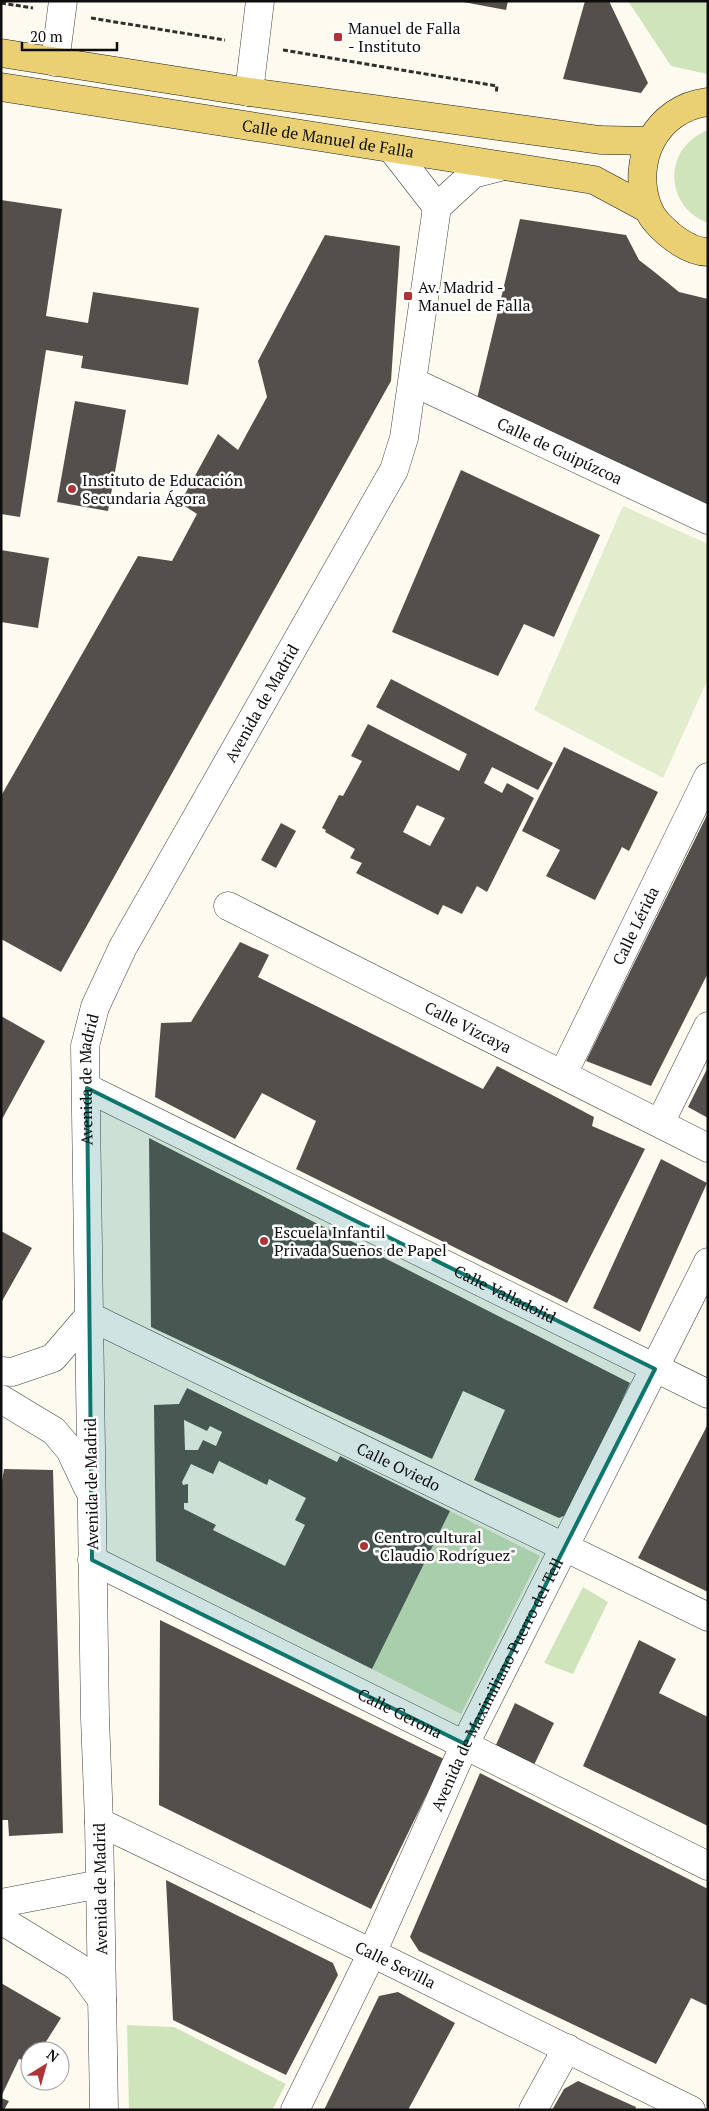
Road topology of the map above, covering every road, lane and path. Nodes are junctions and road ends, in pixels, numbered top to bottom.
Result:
1 (63, 1) edge
2 (260, 1) edge
3 (1, 53) edge
4 (55, 62) junction
5 (1, 87) edge
6 (249, 92) junction
7 (708, 102) edge
8 (650, 141) junction
9 (392, 149) junction
10 (500, 167) junction
11 (437, 207) junction
12 (648, 209) junction
13 (708, 252) edge
14 (413, 382) junction
15 (708, 520) edge
16 (708, 777) edge
17 (228, 906) dead end
18 (708, 1026) edge
19 (563, 1074) junction
20 (87, 1088) junction
21 (660, 1123) junction
22 (708, 1148) edge
23 (708, 1262) edge
24 (89, 1316) junction
25 (655, 1369) junction
26 (1, 1371) edge
27 (708, 1394) edge
28 (1, 1399) edge
29 (92, 1496) junction
30 (564, 1547) junction
31 (92, 1560) junction
32 (708, 1617) edge
33 (465, 1744) junction
34 (99, 1822) junction
35 (708, 1866) edge
36 (100, 1884) junction
37 (1, 1903) edge
38 (1, 1920) edge
39 (372, 1952) junction
40 (102, 2000) junction
41 (567, 2048) junction
42 (101, 2104) edge
43 (677, 2107) edge
44 (295, 2110) edge
45 (533, 2110) edge

1 - 4 street
2 - 6 street
3 - 4 main road
4 - 6 main road
5 - 9 main road, Calle de Manuel de Falla
6 - 8 main road
7 - 8 main road
8 - 12 main road
9 - 10 main road, Calle de Manuel de Falla
9 - 11 street
10 - 11 street
10 - 12 main road, Calle de Manuel de Falla
11 - 14 street, Avenida de Madrid
12 - 13 main road
14 - 15 street, Calle de Guipúzcoa
14 - 20 street, Avenida de Madrid
16 - 19 street, Calle Lérida
17 - 19 street, Calle Vizcaya
18 - 21 street
19 - 21 street, Calle Vizcaya
20 - 24 street, Avenida de Madrid
20 - 25 street, Calle Valladolid
21 - 22 street, Calle Vizcaya
23 - 25 street, Avenida de Maximiliano Puerro del Tell
24 - 26 street
24 - 29 street, Avenida de Madrid
24 - 30 street, Calle Oviedo
25 - 27 street, Calle Valladolid
25 - 30 street, Avenida de Maximiliano Puerro del Tell
28 - 29 street
29 - 31 street, Avenida de Madrid
30 - 32 street, Calle Oviedo
30 - 33 street, Avenida de Maximiliano Puerro del Tell
31 - 33 street, Calle Gerona
31 - 34 street, Avenida de Madrid
33 - 35 street, Calle Gerona
33 - 39 street, Avenida de Maximiliano Puerro del Tell
34 - 36 street, Avenida de Madrid
34 - 39 street, Calle Sevilla
36 - 37 street
36 - 40 street, Avenida de Madrid
38 - 40 street
39 - 41 street, Calle Sevilla
39 - 44 street, Avenida de Maximiliano Puerro del Tell
40 - 42 street, Avenida de Madrid
41 - 43 street, Calle Sevilla
41 - 45 street

